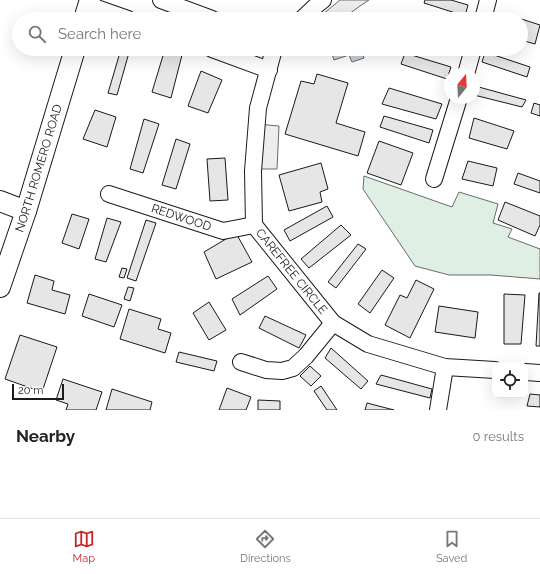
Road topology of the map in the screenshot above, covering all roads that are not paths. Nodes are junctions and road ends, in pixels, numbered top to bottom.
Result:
1 (161, 0) edge
2 (324, 0) edge
3 (488, 0) edge
4 (88, 8) edge
5 (103, 12) edge
6 (193, 12) edge
7 (309, 12) edge
8 (484, 12) edge
9 (73, 56) edge
10 (231, 56) edge
11 (272, 56) edge
12 (472, 56) edge
13 (468, 68) edge
14 (268, 70) junction
15 (457, 104) edge
16 (434, 179) dead end
17 (109, 194) dead end
18 (0, 202) edge
19 (26, 211) junction
20 (254, 225) junction
21 (0, 287) edge
22 (333, 323) junction
23 (241, 362) dead end
24 (445, 367) junction
25 (492, 370) edge
26 (528, 372) edge
27 (540, 373) edge
28 (438, 410) edge

1 - 6 street
2 - 7 street
3 - 8 street
4 - 5 street
9 - 19 street, NORTH ROMERO ROAD
10 - 14 street
11 - 14 street, CAREFREE CIRCLE
12 - 13 street
14 - 20 street, CAREFREE CIRCLE
15 - 16 street
17 - 20 street, REDWOOD
18 - 19 street
19 - 21 street, NORTH ROMERO ROAD
20 - 22 street, CAREFREE CIRCLE
22 - 23 street
22 - 24 street, CAREFREE CIRCLE
24 - 25 street, CAREFREE CIRCLE
24 - 28 street
26 - 27 street

